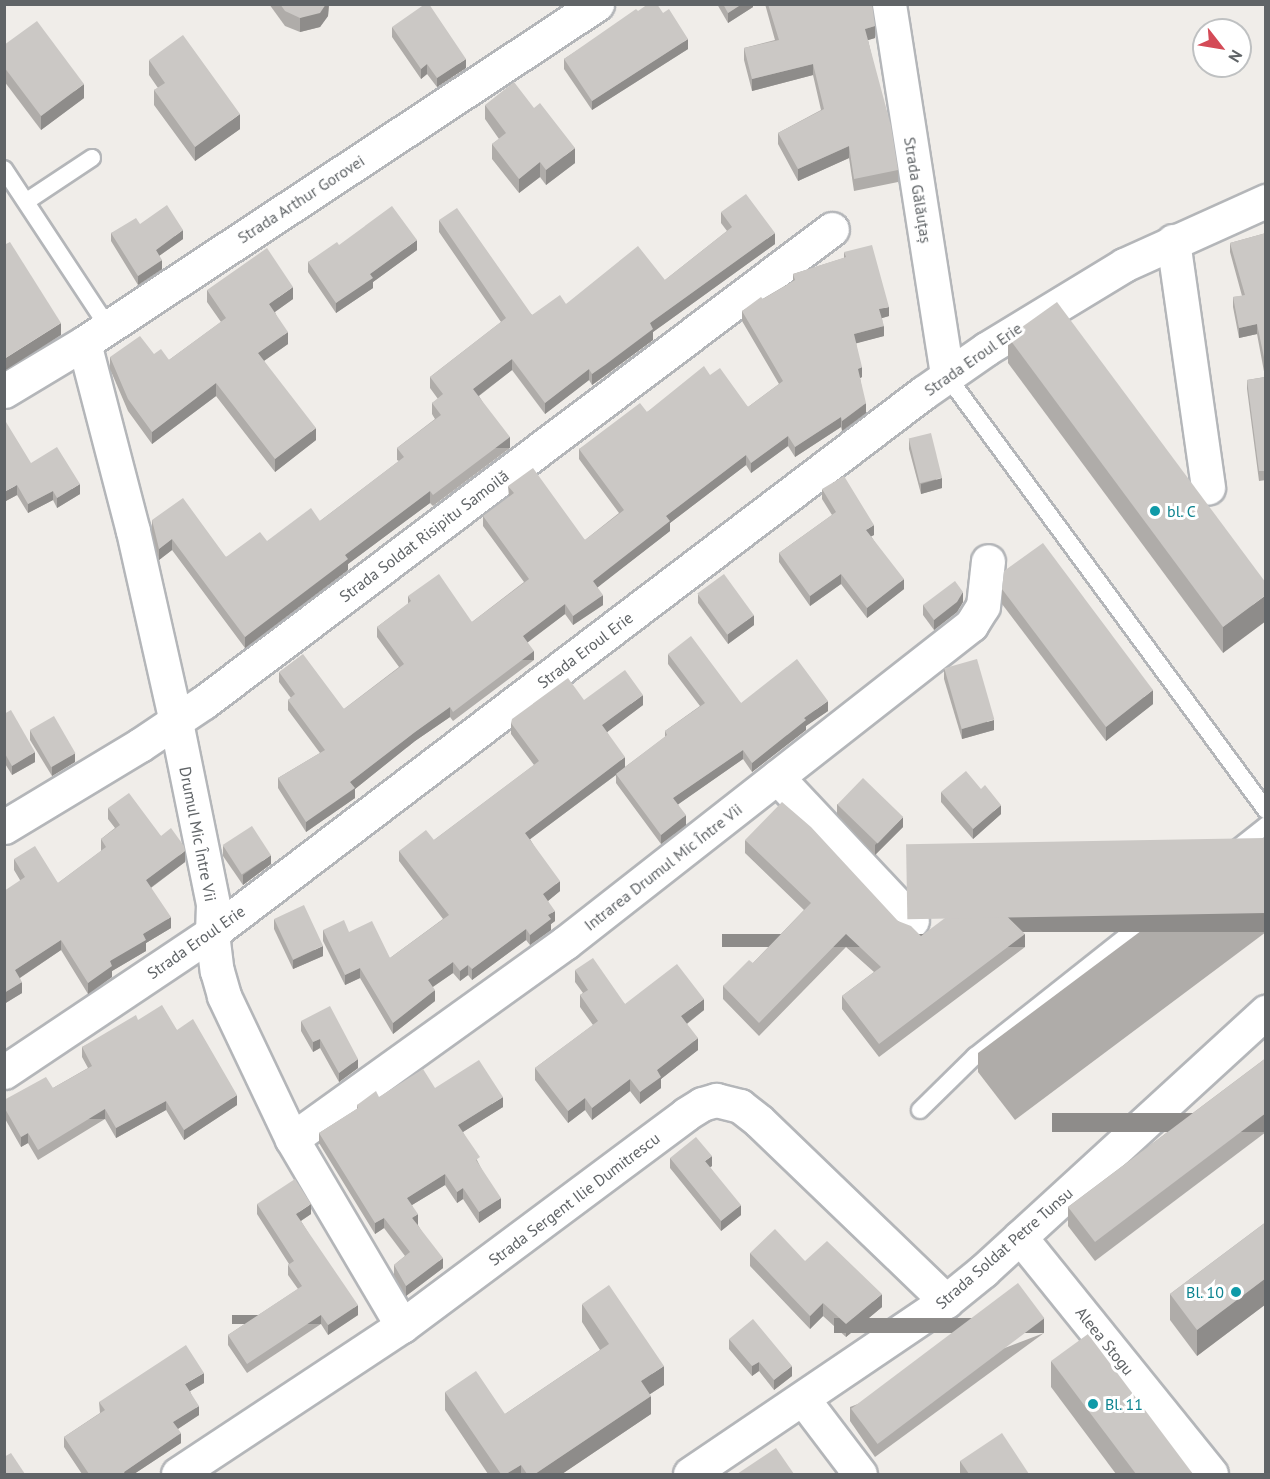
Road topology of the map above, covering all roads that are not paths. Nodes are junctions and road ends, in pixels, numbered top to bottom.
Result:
1 (597, 4) edge
2 (889, 4) edge
3 (92, 158) dead end
4 (4, 169) edge
5 (27, 201) junction
6 (1266, 201) edge
7 (832, 229) dead end
8 (1173, 241) junction
9 (96, 335) junction
10 (947, 376) junction
11 (4, 391) edge
12 (1208, 488) dead end
13 (988, 561) dead end
14 (176, 722) junction
15 (777, 777) junction
16 (1266, 810) edge
17 (1266, 825) edge
18 (4, 827) edge
19 (912, 921) dead end
20 (212, 933) junction
21 (1266, 1012) edge
22 (4, 1072) edge
23 (920, 1110) dead end
24 (292, 1139) junction
25 (1020, 1237) junction
26 (946, 1301) junction
27 (402, 1326) junction
28 (803, 1399) junction
29 (178, 1474) edge
30 (690, 1474) edge
31 (860, 1474) edge
32 (1211, 1474) edge

1 - 9 street, Strada Arthur Gorovei
2 - 10 street, Strada Gălăuțaș
3 - 5 lane
4 - 5 lane
5 - 9 lane
6 - 8 street, Strada Eroul Erie
7 - 14 street, Strada Soldat Risipitu Samoilă
8 - 10 street, Strada Eroul Erie
8 - 12 street
9 - 11 street, Strada Arthur Gorovei
9 - 14 street, Drumul Mic Între Vii
10 - 16 lane
10 - 20 street, Strada Eroul Erie
13 - 15 street, Intrarea Drumul Mic Între Vii
14 - 18 street, Strada Soldat Risipitu Samoilă
14 - 20 street, Drumul Mic Între Vii
15 - 19 street
15 - 24 street, Intrarea Drumul Mic Între Vii
17 - 23 lane
20 - 22 street, Strada Eroul Erie
20 - 24 street, Drumul Mic Între Vii
21 - 25 street, Strada Soldat Petre Tunsu
24 - 27 street, Drumul Mic Între Vii
25 - 26 street, Strada Soldat Petre Tunsu
25 - 32 street, Aleea Stogu
26 - 27 street, Strada Sergent Ilie Dumitrescu
26 - 28 street, Strada Soldat Petre Tunsu
27 - 29 street, Strada Sergent Ilie Dumitrescu
28 - 30 street, Strada Soldat Petre Tunsu
28 - 31 street

